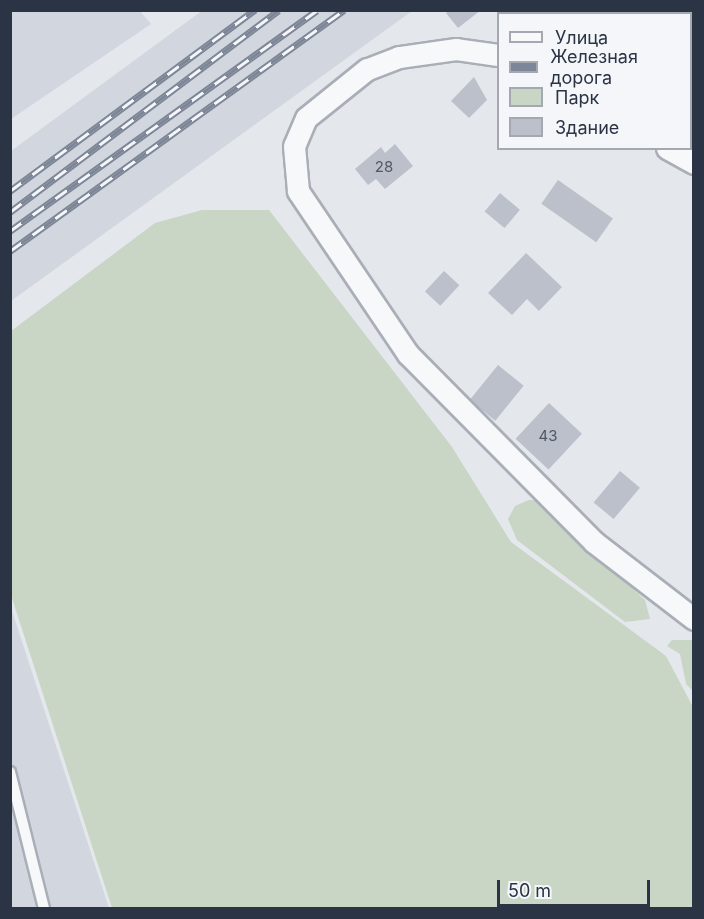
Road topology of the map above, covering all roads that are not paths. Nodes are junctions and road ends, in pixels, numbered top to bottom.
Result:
1 (497, 55) edge
2 (670, 150) edge
3 (693, 163) edge
4 (693, 620) edge
5 (10, 772) edge
6 (44, 909) edge

1 - 4 street
2 - 3 street
5 - 6 lane

